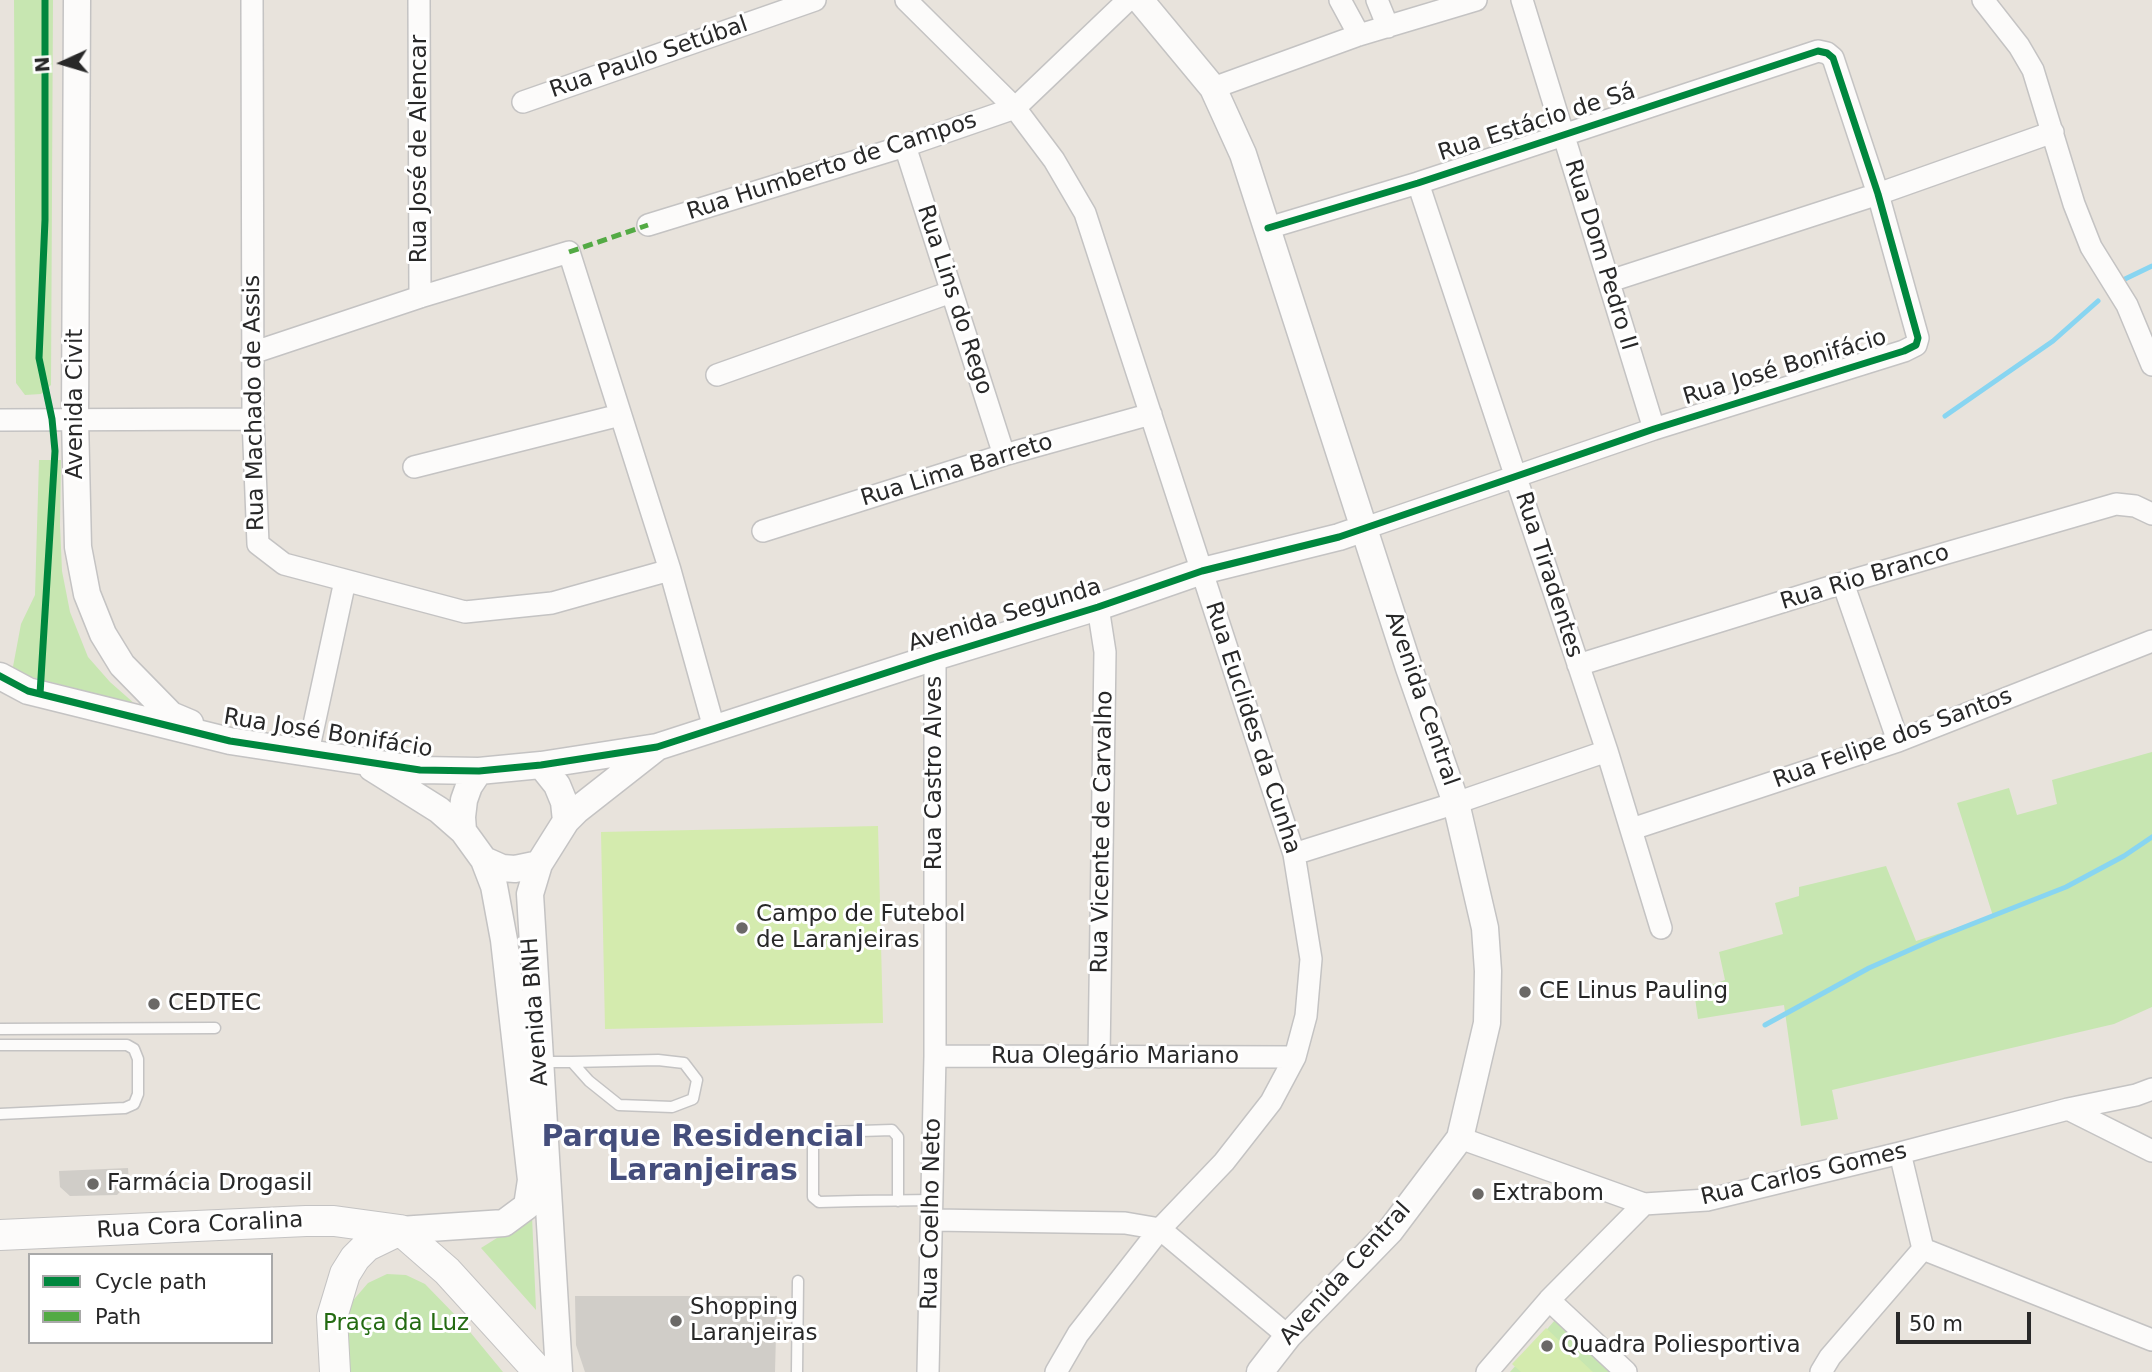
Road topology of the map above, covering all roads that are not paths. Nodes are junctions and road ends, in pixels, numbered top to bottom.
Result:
1 (77, 0) edge
2 (252, 0) edge
3 (419, 0) edge
4 (815, 0) edge
5 (906, 0) edge
6 (1128, 0) edge
7 (1140, 0) edge
8 (1340, 0) edge
9 (1377, 0) edge
10 (1476, 0) edge
11 (1522, 0) edge
12 (1983, 0) edge
13 (1388, 27) junction
14 (1359, 35) junction
15 (1818, 51) joint
16 (1213, 88) junction
17 (523, 102) dead end
18 (1015, 108) junction
19 (2053, 132) junction
20 (1562, 135) junction
21 (905, 146) junction
22 (1418, 183) junction
23 (1878, 194) junction
24 (648, 225) dead end
25 (1268, 228) junction
26 (1610, 281) junction
27 (951, 292) junction
28 (420, 298) junction
29 (253, 353) junction
30 (2152, 365) edge
31 (717, 375) dead end
32 (1151, 414) junction
33 (620, 415) junction
34 (75, 419) junction
35 (253, 419) junction
36 (0, 420) edge
37 (1654, 429) junction
38 (1004, 455) junction
39 (414, 467) dead end
40 (1516, 475) junction
41 (2152, 514) edge
42 (1365, 528) junction
43 (763, 531) dead end
44 (670, 570) junction
45 (1202, 572) junction
46 (345, 581) junction
47 (1843, 583) junction
48 (1098, 607) junction
49 (2152, 641) edge
50 (935, 657) junction
51 (1578, 665) junction
52 (0, 676) edge
53 (715, 728) junction
54 (230, 741) junction
55 (1898, 741) junction
56 (657, 747) junction
57 (1607, 751) junction
58 (308, 752) junction
59 (362, 762) junction
60 (541, 765) junction
61 (479, 771) junction
62 (1456, 803) junction
63 (566, 821) junction
64 (1632, 829) junction
65 (463, 831) junction
66 (1294, 854) junction
67 (484, 860) junction
68 (540, 864) junction
69 (1661, 928) dead end
70 (215, 1028) dead end
71 (0, 1030) edge
72 (0, 1045) edge
73 (935, 1056) junction
74 (1100, 1056) junction
75 (1295, 1057) junction
76 (540, 1062) junction
77 (572, 1062) junction
78 (2152, 1089) edge
79 (2068, 1109) junction
80 (0, 1114) edge
81 (1460, 1138) junction
82 (2152, 1151) edge
83 (1900, 1153) junction
84 (898, 1201) junction
85 (1644, 1204) junction
86 (933, 1210) junction
87 (1160, 1229) junction
88 (400, 1230) junction
89 (0, 1235) edge
90 (1923, 1249) junction
91 (798, 1281) dead end
92 (1549, 1300) junction
93 (1288, 1336) junction
94 (2152, 1339) edge
95 (335, 1372) edge
96 (539, 1372) edge
97 (559, 1372) edge
98 (797, 1372) edge
99 (928, 1372) edge
100 (1056, 1372) edge
101 (1260, 1372) edge
102 (1487, 1372) edge
103 (1626, 1372) edge
104 (1821, 1372) edge

1 - 34 street, Avenida Civit
2 - 29 street, Rua Machado de Assis
3 - 28 street, Rua José de Alencar
4 - 17 street, Rua Paulo Setúbal
5 - 18 street, Rua Euclides da Cunha
6 - 18 street
7 - 16 street, Avenida Central
8 - 14 street
9 - 13 street
10 - 13 street
11 - 20 street, Rua Dom Pedro II
12 - 19 street
13 - 14 street
14 - 16 street
15 - 20 street, Rua Estácio de Sá
15 - 23 street, Rua José Bonifácio
16 - 25 street, Avenida Central
18 - 21 street, Rua Humberto de Campos
18 - 32 street, Rua Euclides da Cunha
19 - 23 street
19 - 30 street
20 - 22 street, Rua Estácio de Sá
20 - 26 street, Rua Dom Pedro II
21 - 24 street, Rua Humberto de Campos
21 - 27 street, Rua Lins do Rego
22 - 25 street, Rua Estácio de Sá
22 - 40 street, Rua Tiradentes
23 - 26 street
23 - 37 street, Rua José Bonifácio
25 - 42 street, Avenida Central
26 - 37 street, Rua Dom Pedro II
27 - 31 street
27 - 38 street, Rua Lins do Rego
28 - 29 street
28 - 33 street
29 - 35 street, Rua Machado de Assis
32 - 38 street, Rua Lima Barreto
32 - 45 street, Rua Euclides da Cunha
33 - 39 street
33 - 44 street
34 - 35 street
34 - 36 street
34 - 54 street, Avenida Civit
35 - 46 street, Rua Machado de Assis
37 - 40 street, Rua José Bonifácio
38 - 43 street, Rua Lima Barreto
40 - 42 street, Rua José Bonifácio
40 - 51 street, Rua Tiradentes
41 - 47 street, Rua Rio Branco
42 - 45 street, Avenida Segunda
42 - 62 street, Avenida Central
44 - 46 street, Rua Machado de Assis
44 - 53 street
45 - 48 street, Avenida Segunda
45 - 66 street, Rua Euclides da Cunha
46 - 58 street
47 - 51 street, Rua Rio Branco
47 - 55 street
48 - 50 street, Avenida Segunda
48 - 74 street, Rua Vicente de Carvalho
49 - 55 street, Rua Felipe dos Santos
50 - 53 street, Avenida Segunda
50 - 73 street, Rua Castro Alves
51 - 57 street, Rua Tiradentes
52 - 54 street, Rua José Bonifácio
53 - 56 street, Avenida Segunda
54 - 58 street, Rua José Bonifácio
55 - 64 street, Rua Felipe dos Santos
56 - 60 street, Rua José Bonifácio
56 - 63 street, Avenida BNH
57 - 62 street
57 - 64 street, Rua Tiradentes
58 - 59 street, Rua José Bonifácio
59 - 61 street, Rua José Bonifácio
59 - 65 street, Avenida BNH
60 - 61 street, Rua José Bonifácio
60 - 63 street
61 - 65 street
62 - 66 street
62 - 81 street, Avenida Central
63 - 68 street, Avenida BNH
64 - 69 street, Rua Tiradentes
65 - 67 street, Avenida BNH
66 - 75 street, Rua Euclides da Cunha
67 - 68 street
67 - 88 street, Avenida BNH
68 - 76 street, Avenida BNH
70 - 71 lane
72 - 80 lane
73 - 74 street, Rua Olegário Mariano
73 - 86 street, Rua Coelho Neto
74 - 75 street, Rua Olegário Mariano
75 - 87 street, Rua Euclides da Cunha
76 - 77 lane
76 - 97 street, Avenida BNH
77 - 77 lane
78 - 79 street, Rua Carlos Gomes
79 - 82 street
79 - 83 street, Rua Carlos Gomes
81 - 85 street, Rua Carlos Gomes
81 - 93 street, Avenida Central
83 - 85 street, Rua Carlos Gomes
83 - 90 street
84 - 84 lane
84 - 86 lane
85 - 92 street
86 - 87 street
86 - 99 street, Rua Coelho Neto
87 - 93 street
87 - 100 street, Rua Euclides da Cunha
88 - 89 main road, Rua Cora Coralina
88 - 95 main road
88 - 96 main road
90 - 94 street
90 - 104 street
91 - 98 lane
92 - 102 street
92 - 103 street
93 - 101 street, Avenida Central

